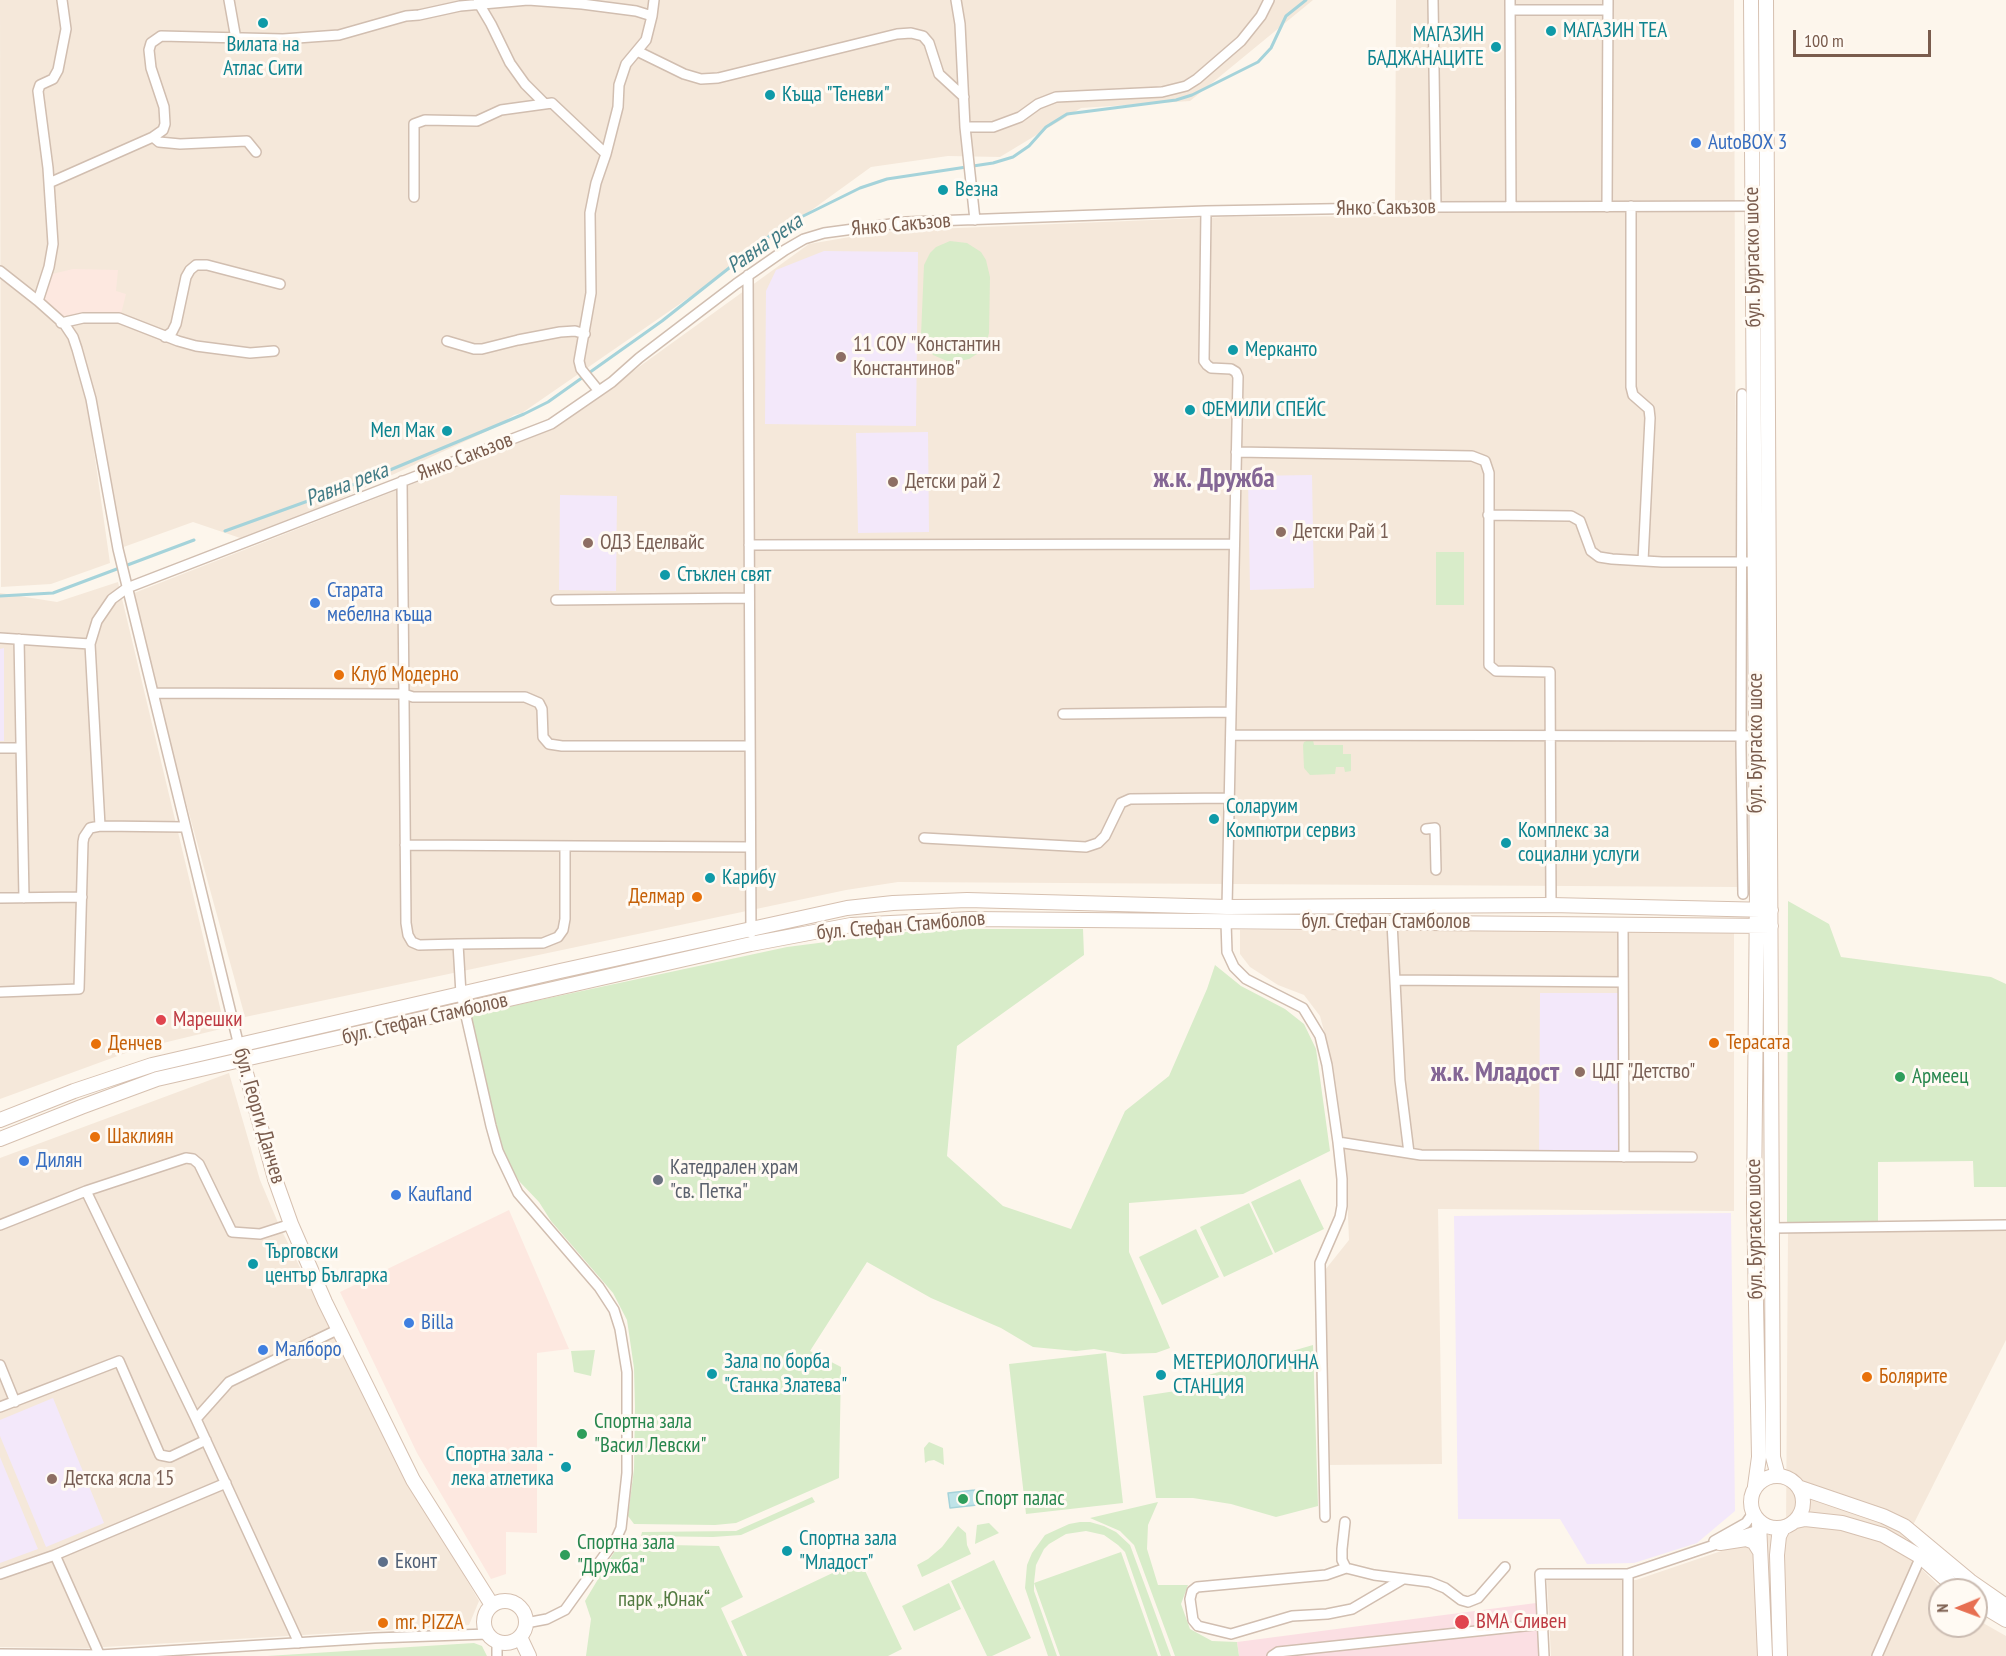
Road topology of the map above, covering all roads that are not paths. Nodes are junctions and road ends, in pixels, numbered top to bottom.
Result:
1 (62, 0) edge
2 (229, 0) edge
3 (528, 0) edge
4 (654, 0) edge
5 (956, 0) edge
6 (1269, 0) edge
7 (1433, 0) edge
8 (1750, 0) edge
9 (1766, 0) edge
10 (478, 2) edge
11 (1510, 5) edge
12 (1608, 5) edge
13 (652, 16) junction
14 (236, 39) junction
15 (637, 51) junction
16 (964, 97) junction
17 (546, 104) junction
18 (965, 127) junction
19 (153, 137) junction
20 (256, 152) dead end
21 (606, 154) junction
22 (49, 183) junction
23 (414, 197) dead end
24 (1631, 206) junction
25 (1759, 206) junction
26 (1436, 207) junction
27 (1511, 207) junction
28 (1607, 207) junction
29 (1206, 211) junction
30 (975, 219) junction
31 (0, 271) edge
32 (748, 275) junction
33 (280, 284) dead end
34 (38, 301) junction
35 (61, 322) junction
36 (585, 334) junction
37 (165, 337) junction
38 (447, 341) dead end
39 (274, 351) dead end
40 (595, 386) junction
41 (1742, 394) dead end
42 (1236, 452) junction
43 (402, 481) junction
44 (1488, 515) junction
45 (749, 544) junction
46 (1234, 544) junction
47 (1643, 561) junction
48 (1748, 561) junction
49 (128, 588) junction
50 (749, 598) junction
51 (556, 600) dead end
52 (0, 630) edge
53 (0, 638) edge
54 (15, 639) junction
55 (90, 644) junction
56 (153, 693) junction
57 (404, 694) junction
58 (1231, 712) junction
59 (1063, 714) dead end
60 (1231, 735) junction
61 (1549, 736) junction
62 (1756, 736) junction
63 (1741, 737) junction
64 (750, 746) junction
65 (0, 748) edge
66 (21, 748) junction
67 (1230, 798) junction
68 (100, 826) junction
69 (185, 827) junction
70 (1426, 829) dead end
71 (924, 838) dead end
72 (405, 845) junction
73 (565, 847) junction
74 (750, 847) junction
75 (1436, 870) dead end
76 (1743, 894) dead end
77 (82, 897) junction
78 (0, 898) edge
79 (24, 898) junction
80 (1551, 905) junction
81 (1227, 907) junction
82 (1756, 910) junction
83 (1771, 910) junction
84 (1226, 922) junction
85 (1392, 922) junction
86 (1623, 924) junction
87 (1756, 926) junction
88 (1771, 926) junction
89 (750, 928) junction
90 (751, 944) junction
91 (458, 945) junction
92 (1395, 980) junction
93 (1623, 982) junction
94 (0, 992) edge
95 (461, 994) junction
96 (465, 1010) junction
97 (240, 1053) junction
98 (0, 1120) edge
99 (0, 1139) edge
100 (1338, 1142) junction
101 (1409, 1153) junction
102 (1624, 1157) junction
103 (1692, 1157) dead end
104 (86, 1191) junction
105 (291, 1224) junction
106 (0, 1225) edge
107 (2006, 1225) edge
108 (1773, 1228) junction
109 (339, 1329) junction
110 (0, 1365) edge
111 (15, 1402) junction
112 (0, 1407) edge
113 (196, 1419) junction
114 (206, 1440) junction
115 (1778, 1476) junction
116 (226, 1483) junction
117 (1755, 1486) junction
118 (1798, 1486) junction
119 (1325, 1518) dead end
120 (1796, 1521) junction
121 (1345, 1522) dead end
122 (1760, 1523) junction
123 (1783, 1528) junction
124 (1720, 1543) junction
125 (1760, 1550) junction
126 (1923, 1551) junction
127 (1691, 1553) junction
128 (55, 1555) junction
129 (1505, 1567) dead end
130 (1346, 1568) junction
131 (0, 1574) edge
132 (1628, 1575) junction
133 (1947, 1578) edge
134 (1403, 1579) junction
135 (492, 1605) junction
136 (2006, 1606) edge
137 (1988, 1609) edge
138 (2006, 1620) edge
139 (526, 1623) junction
140 (1543, 1624) junction
141 (520, 1637) junction
142 (299, 1643) junction
143 (494, 1644) edge
144 (0, 1654) edge
145 (43, 1655) edge
146 (100, 1655) edge
147 (529, 1656) edge
148 (1272, 1656) edge
149 (1544, 1656) edge
150 (1628, 1656) edge
151 (1764, 1656) edge
152 (1780, 1656) edge
153 (1877, 1656) edge

1 - 22 street
2 - 14 street
3 - 10 street
3 - 13 street
4 - 13 street
5 - 16 street
6 - 18 street
7 - 26 street
8 - 25 main road, бул. Бургаско шосе
9 - 25 main road, бул. Бургаско шосе
10 - 14 street
10 - 17 street
11 - 12 street
11 - 27 street
12 - 28 street
13 - 15 street
14 - 19 street
15 - 16 street
15 - 21 street
16 - 18 street
17 - 21 street
17 - 23 street
18 - 30 street
19 - 20 street
19 - 22 street
21 - 36 street
22 - 34 street
24 - 25 street, Янко Сакъзов
24 - 28 street, Янко Сакъзов
24 - 47 street
25 - 48 main road, бул. Бургаско шосе
25 - 83 main road, бул. Бургаско шосе
26 - 27 street, Янко Сакъзов
26 - 29 street, Янко Сакъзов
27 - 28 street, Янко Сакъзов
29 - 30 street, Янко Сакъзов
29 - 42 street
30 - 32 street, Янко Сакъзов
31 - 34 street, бул. Георги Данчев
32 - 40 street, Янко Сакъзов
32 - 45 street
33 - 37 street
34 - 35 street, бул. Георги Данчев
35 - 37 street
35 - 49 street, бул. Георги Данчев
36 - 38 street
36 - 40 street
37 - 39 street
40 - 43 street, Янко Сакъзов
41 - 48 street
42 - 44 street
42 - 46 street
43 - 49 street, Янко Сакъзов
43 - 57 street
44 - 47 street
44 - 61 street
45 - 46 street
45 - 50 street
46 - 58 street
47 - 48 street
48 - 62 main road, бул. Бургаско шосе
48 - 63 street
49 - 55 street
49 - 56 street, бул. Георги Данчев
50 - 51 street
50 - 64 street
52 - 54 street
53 - 54 street
54 - 55 street
54 - 66 street
55 - 68 street
56 - 57 street
56 - 69 street, бул. Георги Данчев
57 - 64 street
57 - 72 street
58 - 59 street
58 - 60 street
60 - 61 street
60 - 67 street
61 - 63 street
61 - 80 street
62 - 63 street
62 - 82 main road, бул. Бургаско шосе
63 - 76 street
64 - 74 street
65 - 66 street
66 - 79 street
67 - 71 street
67 - 81 street
68 - 69 street
68 - 77 street
69 - 97 street, бул. Георги Данчев
70 - 75 street
72 - 73 street
72 - 91 street
73 - 74 street
73 - 91 street
74 - 89 street
77 - 79 street
77 - 94 street
78 - 79 street
80 - 81 main road, бул. Стефан Стамболов
80 - 82 main road, бул. Стефан Стамболов
81 - 84 main road
81 - 89 main road, бул. Стефан Стамболов
82 - 83 main road, бул. Стефан Стамболов
82 - 87 main road, бул. Бургаско шосе
83 - 88 main road, бул. Бургаско шосе
84 - 85 main road, бул. Стефан Стамболов
84 - 90 main road, бул. Стефан Стамболов
84 - 100 street
85 - 86 main road, бул. Стефан Стамболов
85 - 92 street
86 - 87 main road, бул. Стефан Стамболов
86 - 93 street
87 - 88 main road, бул. Стефан Стамболов
87 - 117 main road, бул. Бургаско шосе
88 - 108 main road, бул. Бургаско шосе
89 - 90 street
89 - 95 main road, бул. Стефан Стамболов
90 - 96 main road, бул. Стефан Стамболов
91 - 95 street
92 - 93 street
92 - 101 street
93 - 102 street
95 - 96 street
95 - 97 main road, бул. Стефан Стамболов
96 - 97 main road, бул. Стефан Стамболов
96 - 139 street
97 - 98 main road, бул. Стефан Стамболов
97 - 99 main road, бул. Стефан Стамболов
97 - 105 main road, бул. Георги Данчев
100 - 101 street
100 - 119 street
101 - 102 street
102 - 103 street
104 - 105 street
104 - 106 street
104 - 113 street
105 - 109 main road, бул. Георги Данчев
107 - 108 street
108 - 115 main road, бул. Бургаско шосе
109 - 113 street
109 - 135 main road, бул. Георги Данчев
110 - 111 street
111 - 112 street
111 - 114 street
113 - 114 street
114 - 116 street
115 - 117 main road
115 - 118 main road
116 - 128 street
116 - 142 street
117 - 122 main road
118 - 120 main road
118 - 126 main road
120 - 123 main road
120 - 126 main road
121 - 130 street
122 - 123 main road
122 - 124 street
122 - 125 main road
122 - 127 street
123 - 152 main road
124 - 125 main road
124 - 127 street
125 - 151 main road
126 - 133 main road
126 - 136 main road
126 - 153 street
127 - 132 street
128 - 131 street
128 - 146 street
129 - 134 street
130 - 134 street
130 - 134 street
132 - 140 street
132 - 150 street
135 - 139 main road
135 - 143 main road
137 - 138 main road
139 - 141 main road
140 - 148 street
140 - 149 street
141 - 143 main road
141 - 147 main road
142 - 143 street
142 - 146 street
144 - 145 street
145 - 146 street

